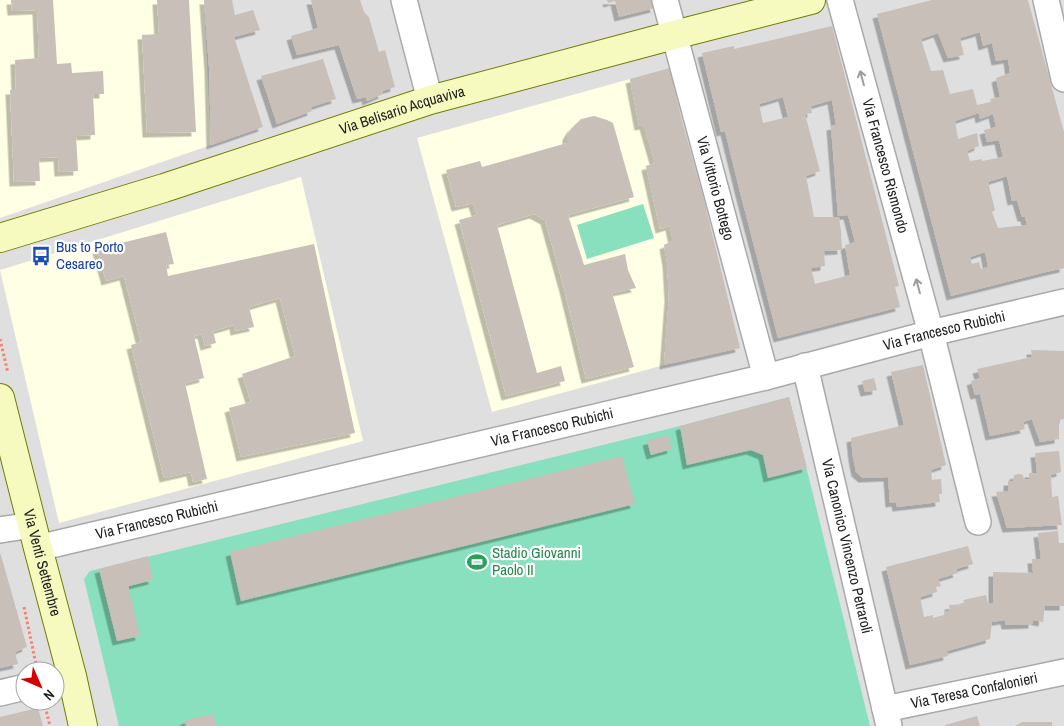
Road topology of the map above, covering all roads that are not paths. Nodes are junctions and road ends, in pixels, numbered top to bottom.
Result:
1 (404, 0) edge
2 (666, 0) edge
3 (811, 0) edge
4 (840, 0) edge
5 (1046, 0) edge
6 (674, 35) junction
7 (1064, 79) edge
8 (430, 100) junction
9 (0, 238) edge
10 (1064, 302) edge
11 (931, 333) junction
12 (804, 366) junction
13 (766, 377) junction
14 (0, 398) edge
15 (978, 522) dead end
16 (0, 530) edge
17 (35, 537) junction
18 (61, 661) edge
19 (1064, 672) edge
20 (65, 681) edge
21 (15, 689) edge
22 (0, 693) edge
23 (887, 717) edge
24 (83, 726) edge

1 - 8 street
2 - 6 street, Via Vittorio Bottego
3 - 6 street, Via Belisario Acquaviva
11 -> 4 street, Via Francesco Rismondo
5 - 7 street
6 - 8 street, Via Belisario Acquaviva
6 - 13 street, Via Vittorio Bottego
8 - 9 street, Via Belisario Acquaviva
10 - 11 street, Via Francesco Rubichi
11 - 12 street, Via Francesco Rubichi
11 - 15 street, Via Francesco Rismondo
12 - 13 street, Via Francesco Rubichi
12 - 23 street, Via Canonico Vincenzo Petraroli
13 - 17 street, Via Francesco Rubichi
14 - 17 street, Via Venti Settembre
16 - 17 street, Via Francesco Rubichi
17 - 18 street, Via Venti Settembre
19 - 23 street, Via Teresa Confalonieri
20 - 24 street, Via Venti Settembre
21 - 22 street

